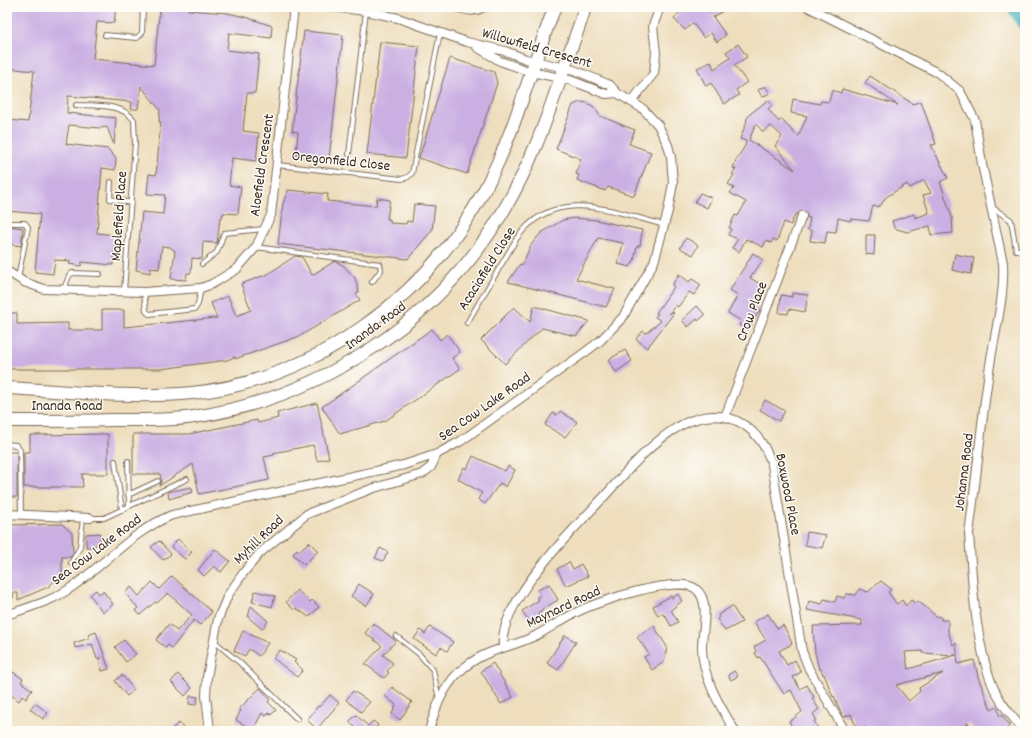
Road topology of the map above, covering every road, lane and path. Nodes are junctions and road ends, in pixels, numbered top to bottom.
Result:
1 (143, 7) edge
2 (294, 7) edge
3 (333, 7) edge
4 (448, 7) edge
5 (487, 7) edge
6 (555, 7) edge
7 (585, 7) edge
8 (660, 7) edge
9 (808, 7) edge
10 (366, 11) junction
11 (440, 33) junction
12 (105, 35) dead end
13 (467, 42) junction
14 (535, 60) junction
15 (531, 72) junction
16 (562, 73) junction
17 (617, 93) junction
18 (632, 101) junction
19 (76, 105) dead end
20 (348, 154) dead end
21 (277, 165) junction
22 (111, 182) dead end
23 (132, 203) junction
24 (991, 206) junction
25 (802, 216) dead end
26 (7, 223) edge
27 (664, 225) junction
28 (266, 228) junction
29 (256, 247) junction
30 (1025, 250) edge
31 (202, 264) dead end
32 (7, 270) edge
33 (100, 274) dead end
34 (18, 278) junction
35 (372, 282) dead end
36 (201, 288) junction
37 (63, 291) junction
38 (124, 292) junction
39 (144, 292) junction
40 (467, 323) dead end
41 (7, 388) edge
42 (725, 417) junction
43 (7, 421) edge
44 (7, 444) edge
45 (438, 454) junction
46 (115, 461) dead end
47 (128, 461) dead end
48 (187, 480) dead end
49 (158, 481) dead end
50 (128, 495) junction
51 (128, 506) junction
52 (122, 510) junction
53 (7, 514) edge
54 (20, 514) junction
55 (86, 518) junction
56 (71, 563) dead end
57 (7, 615) edge
58 (396, 636) dead end
59 (214, 641) junction
60 (503, 647) junction
61 (439, 701) junction
62 (297, 719) dead end
63 (210, 731) edge
64 (429, 731) edge
65 (735, 731) edge
66 (845, 731) edge
67 (1025, 731) edge

1 - 12 lane
2 - 21 street, Aloefield Crescent
3 - 10 street, Willowfield Crescent
4 - 5 lane
6 - 14 main road, Inanda Road
7 - 16 main road, Inanda Road
8 - 18 street
9 - 24 street
10 - 11 street, Willowfield Crescent
10 - 20 lane
11 - 13 street, Willowfield Crescent
11 - 21 lane, Oregonfield Close
13 - 14 street, Willowfield Crescent
13 - 15 street, Willowfield Crescent
14 - 15 main road, Inanda Road
14 - 16 street, Willowfield Crescent
15 - 16 street, Willowfield Crescent
15 - 41 main road, Inanda Road
16 - 17 street, Willowfield Crescent
16 - 17 street, Willowfield Crescent
16 - 43 main road, Inanda Road
17 - 18 street, Willowfield Crescent
18 - 27 street, Sea Cow Lake Road
19 - 23 lane, Maplefield Place
21 - 28 street, Aloefield Crescent
22 - 23 lane
23 - 38 lane, Maplefield Place
24 - 30 lane
24 - 67 street, Johanna Road
25 - 42 street, Crow Place
26 - 34 lane
27 - 40 lane, Acaciafield Close
27 - 45 street, Sea Cow Lake Road
28 - 29 street, Aloefield Crescent
28 - 31 lane
29 - 35 lane
29 - 36 street, Aloefield Crescent
32 - 34 street, Aloefield Crescent
33 - 37 lane
34 - 37 street, Aloefield Crescent
36 - 39 street, Aloefield Crescent
36 - 39 lane
37 - 38 street, Aloefield Crescent
38 - 39 street, Aloefield Crescent
42 - 60 street, Boxwood Place
42 - 66 street, Boxwood Place
44 - 54 lane
45 - 57 street, Sea Cow Lake Road
45 - 59 street, Myhill Road
46 - 52 lane
47 - 50 lane
48 - 51 lane
49 - 50 lane
50 - 51 lane
51 - 52 lane
52 - 55 lane
53 - 54 street
54 - 55 street
55 - 56 lane
58 - 61 lane
59 - 62 lane
59 - 63 street, Myhill Road
60 - 61 street, Maynard Road
60 - 65 street, Maynard Road
61 - 64 street, Maynard Road

